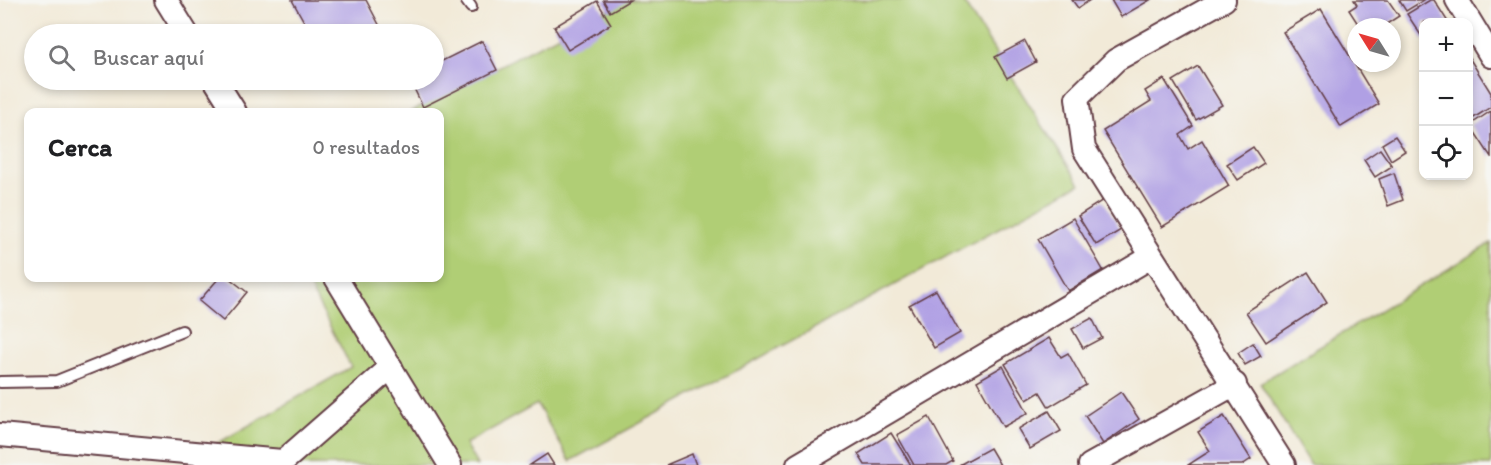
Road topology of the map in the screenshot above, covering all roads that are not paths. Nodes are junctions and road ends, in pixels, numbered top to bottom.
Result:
1 (166, 0) edge
2 (1224, 0) edge
3 (1457, 0) edge
4 (182, 24) edge
5 (1491, 56) edge
6 (221, 90) edge
7 (232, 108) edge
8 (1151, 257) junction
9 (338, 282) edge
10 (182, 331) dead end
11 (391, 367) junction
12 (0, 382) edge
13 (1235, 384) junction
14 (0, 435) edge
15 (280, 463) edge
16 (450, 465) edge
17 (798, 465) edge
18 (1090, 465) edge
19 (1284, 465) edge

1 - 4 street
2 - 8 street
3 - 5 street
6 - 7 street
8 - 13 street
8 - 17 street
9 - 11 street
10 - 12 lane
11 - 15 street
11 - 16 street
13 - 18 street
13 - 19 street
14 - 15 street

